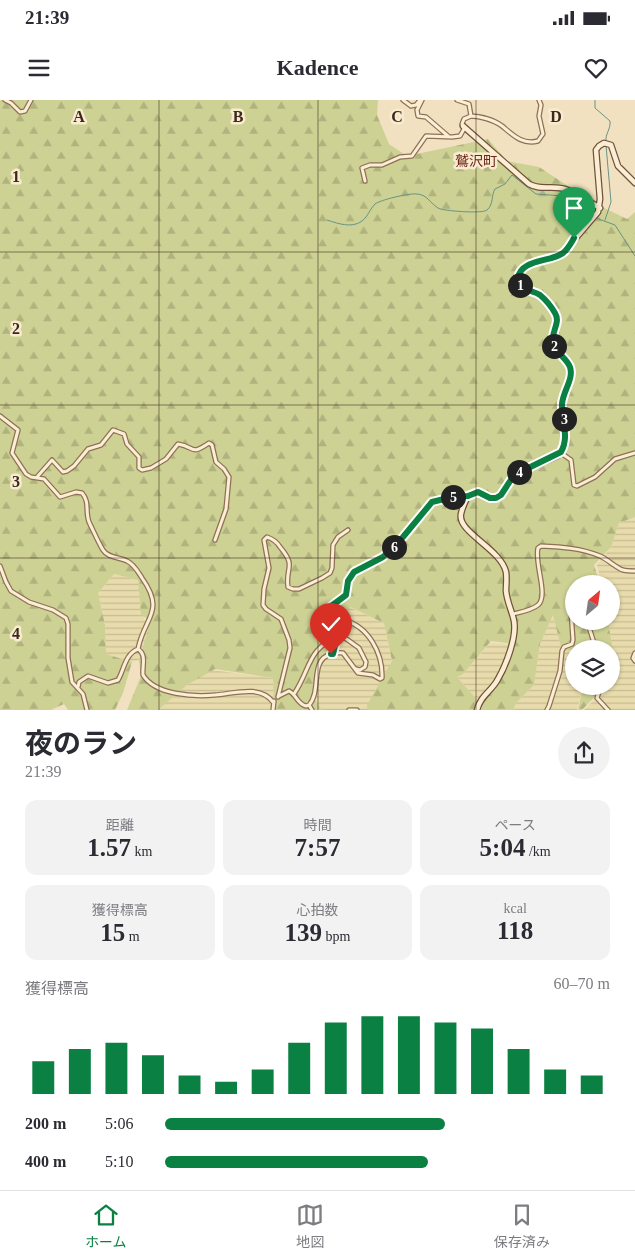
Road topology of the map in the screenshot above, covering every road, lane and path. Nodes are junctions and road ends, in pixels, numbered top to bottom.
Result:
1 (2, 100) edge
2 (31, 100) edge
3 (403, 100) edge
4 (421, 100) edge
5 (457, 100) edge
6 (540, 100) edge
7 (470, 116) junction
8 (462, 126) junction
9 (448, 136) junction
10 (365, 181) dead end
11 (635, 183) edge
12 (600, 208) junction
13 (0, 416) edge
14 (561, 452) junction
15 (635, 453) edge
16 (37, 477) junction
17 (468, 496) junction
18 (348, 530) dead end
19 (215, 540) dead end
20 (0, 566) edge
21 (635, 571) edge
22 (513, 614) junction
23 (572, 630) edge
24 (339, 635) junction
25 (138, 649) junction
26 (635, 653) edge
27 (333, 654) junction
28 (635, 661) edge
29 (356, 669) junction
30 (78, 687) junction
31 (294, 694) junction
32 (597, 695) edge
33 (278, 697) junction
34 (274, 702) junction
35 (309, 705) junction
36 (87, 710) edge
37 (273, 710) edge
38 (312, 710) edge
39 (349, 710) edge
40 (357, 710) edge
41 (477, 710) edge
42 (547, 710) edge
43 (608, 710) edge

1 - 2 street
3 - 4 street
4 - 9 street
5 - 7 street
6 - 7 street
7 - 8 street
8 - 9 street
8 - 12 main road
9 - 10 street
11 - 12 main road
12 - 14 main road
13 - 16 street
14 - 15 street
14 - 17 main road
16 - 19 street
16 - 25 street
17 - 22 main road
17 - 24 street
18 - 33 street
20 - 30 street
21 - 22 street
22 - 41 main road
23 - 42 street
24 - 27 street
24 - 29 street
24 - 29 street
24 - 31 street
25 - 30 street
25 - 34 street
26 - 28 street
27 - 29 street
27 - 35 street
30 - 36 street
31 - 33 street
31 - 35 street
32 - 43 street
33 - 34 street
34 - 37 street
35 - 38 street
39 - 40 street

